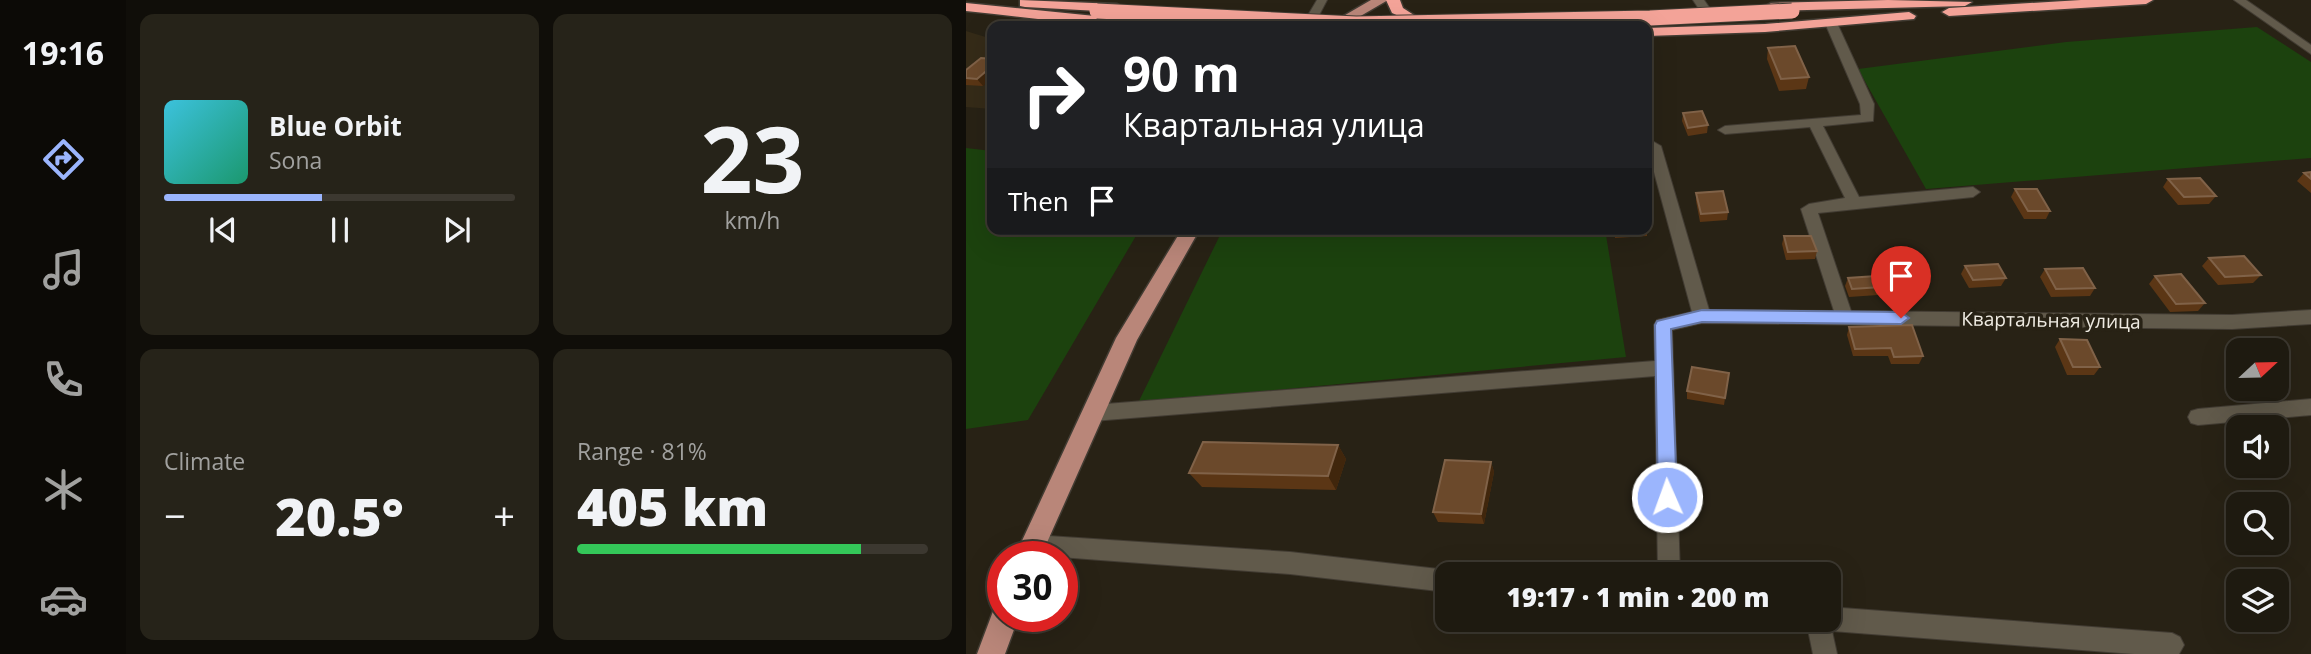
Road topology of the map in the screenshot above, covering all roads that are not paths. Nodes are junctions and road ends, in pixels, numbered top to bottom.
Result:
1 (1322, 0) edge
2 (1381, 0) edge
3 (1391, 0) edge
4 (2003, 0) edge
5 (2146, 0) edge
6 (2239, 0) edge
7 (1829, 2) edge
8 (1965, 2) junction
9 (1025, 3) junction
10 (1702, 5) edge
11 (1005, 6) edge
12 (966, 7) edge
13 (1953, 12) junction
14 (1093, 14) junction
15 (1794, 14) junction
16 (1410, 17) junction
17 (1313, 18) junction
18 (1345, 18) junction
19 (1079, 21) edge
20 (1190, 21) edge
21 (1277, 21) edge
22 (1339, 21) edge
23 (1377, 21) edge
24 (1382, 21) edge
25 (1391, 21) edge
26 (1503, 21) edge
27 (1652, 22) edge
28 (1831, 23) junction
29 (1652, 32) edge
30 (2311, 50) edge
31 (1815, 124) junction
32 (1725, 130) dead end
33 (1654, 146) dead end
34 (1973, 192) dead end
35 (1854, 202) junction
36 (1187, 235) edge
37 (1702, 316) junction
38 (1845, 317) junction
39 (2311, 317) edge
40 (1664, 368) junction
41 (2311, 407) edge
42 (1093, 413) junction
43 (2198, 417) dead end
44 (1035, 541) edge
45 (1078, 553) edge
46 (1669, 562) edge
47 (1435, 580) edge
48 (1841, 620) edge
49 (999, 632) edge
50 (1820, 632) edge
51 (2172, 645) dead end
52 (991, 654) edge
53 (1825, 654) edge

1 - 17 street
2 - 18 main road
3 - 16 highway
3 - 24 main road
4 - 8 highway
5 - 13 highway
6 - 30 street
7 - 8 highway
7 - 10 highway
8 - 15 highway
9 - 11 highway
9 - 14 highway
9 - 17 highway
10 - 16 highway
11 - 12 highway
11 - 14 highway
11 - 19 highway
13 - 15 highway
13 - 28 highway
14 - 20 highway
14 - 21 highway, bridge
15 - 26 highway, bridge
15 - 27 highway, bridge
16 - 25 highway
17 - 18 highway
18 - 22 main road
18 - 23 main road
28 - 29 highway
28 - 31 street
31 - 32 street
31 - 35 street
33 - 37 street
34 - 35 street
35 - 38 street
36 - 42 main road
37 - 38 street, Квартальная улица
37 - 40 street, Квартальная улица
38 - 39 street, Квартальная улица
40 - 42 street
40 - 46 street, Квартальная улица
41 - 43 street
42 - 44 main road
45 - 47 street
48 - 51 street
49 - 52 main road
50 - 53 street

